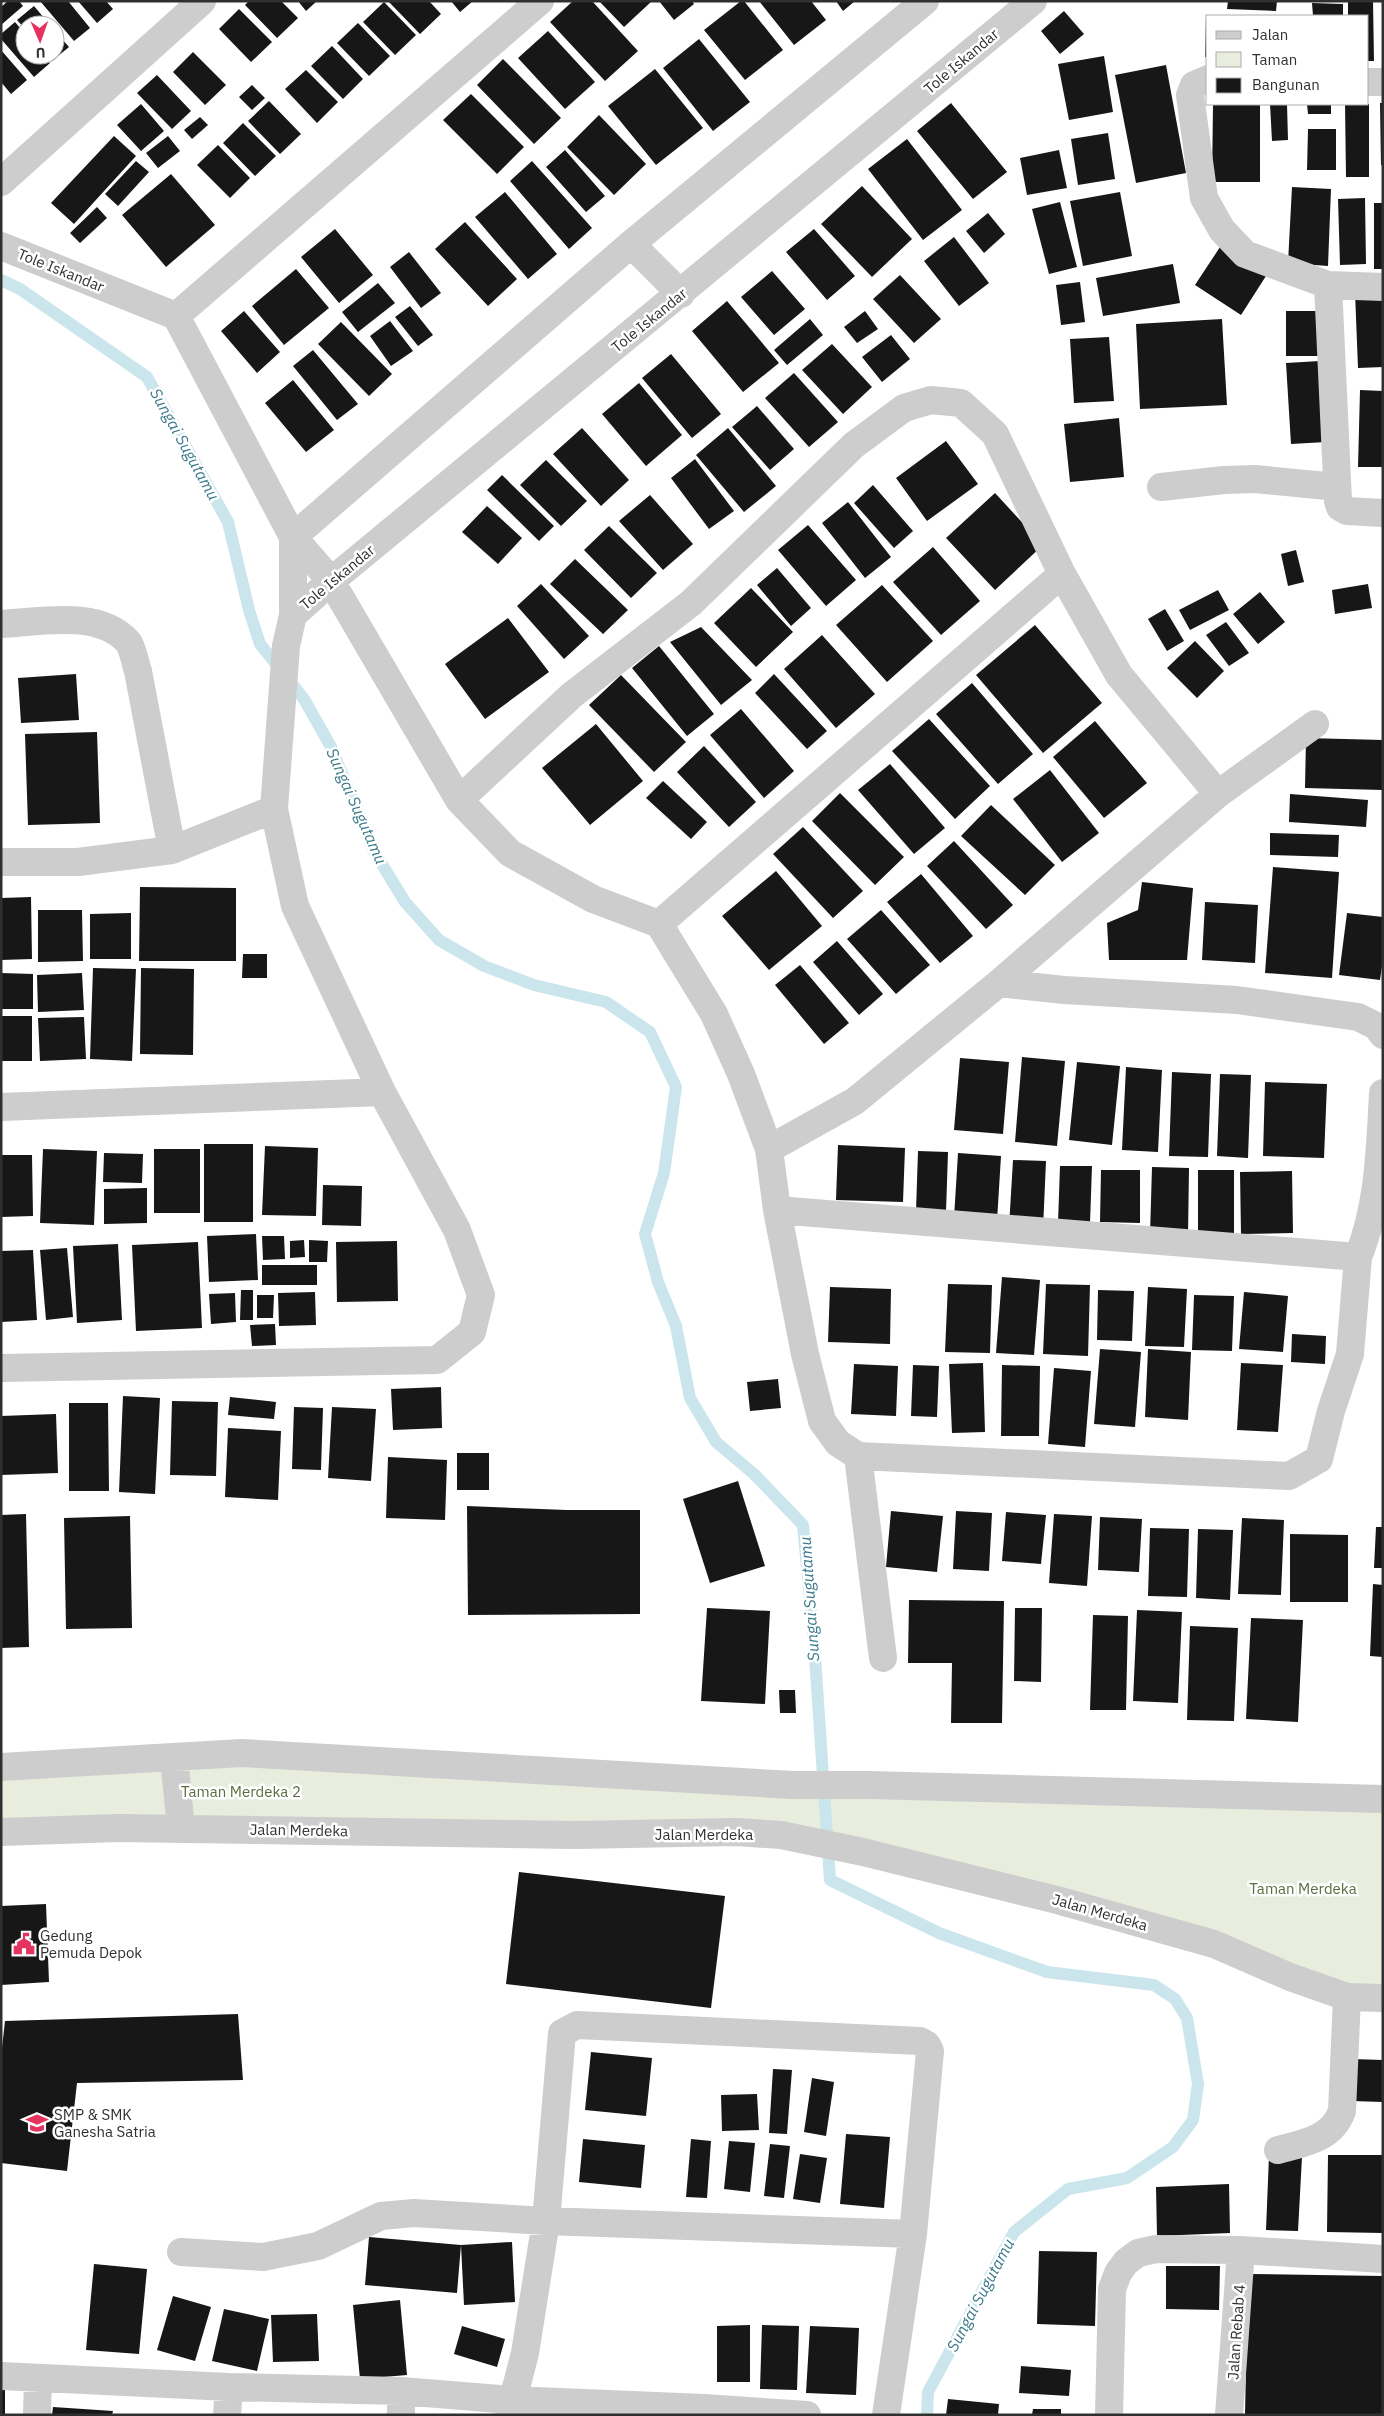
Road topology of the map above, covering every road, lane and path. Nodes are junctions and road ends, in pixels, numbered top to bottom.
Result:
1 (202, 1) edge
2 (540, 1) edge
3 (925, 1) edge
4 (1033, 1) edge
5 (1206, 79) edge
6 (1369, 82) edge
7 (1383, 82) edge
8 (1, 182) edge
9 (631, 244) junction
10 (1, 246) edge
11 (1328, 285) junction
12 (1383, 286) edge
13 (681, 294) junction
14 (176, 316) junction
15 (1161, 487) dead end
16 (1337, 487) junction
17 (1383, 513) edge
18 (293, 537) junction
19 (1062, 574) junction
20 (331, 581) junction
21 (293, 615) junction
22 (1, 624) edge
23 (1315, 724) dead end
24 (1218, 794) junction
25 (459, 800) junction
26 (274, 809) junction
27 (172, 850) junction
28 (1, 862) edge
29 (659, 924) junction
30 (999, 983) junction
31 (1383, 1035) edge
32 (382, 1092) junction
33 (1383, 1093) edge
34 (1, 1107) edge
35 (769, 1149) junction
36 (777, 1210) junction
37 (1358, 1257) junction
38 (1, 1368) edge
39 (858, 1456) junction
40 (884, 1658) dead end
41 (174, 1757) junction
42 (1, 1767) edge
43 (1383, 1799) edge
44 (181, 1829) junction
45 (1, 1832) edge
46 (1347, 1997) junction
47 (1383, 1998) edge
48 (1278, 2150) dead end
49 (546, 2221) junction
50 (913, 2234) junction
51 (1241, 2250) junction
52 (181, 2252) dead end
53 (1383, 2259) edge
54 (1, 2376) edge
55 (38, 2378) junction
56 (229, 2387) junction
57 (401, 2403) edge
58 (510, 2407) edge
59 (704, 2411) edge
60 (37, 2415) edge
61 (227, 2415) edge
62 (807, 2415) edge
63 (886, 2415) edge
64 (1109, 2415) edge
65 (1230, 2415) edge

1 - 8 street
2 - 14 street
3 - 9 street
4 - 13 street, Tole Iskandar
5 - 11 street
6 - 7 street
9 - 13 street
9 - 18 street
10 - 14 street, Tole Iskandar
11 - 12 street
11 - 16 street
13 - 20 street, Tole Iskandar
14 - 18 street
15 - 16 street
16 - 17 street
18 - 20 street
18 - 21 street, Tole Iskandar
19 - 24 street
19 - 25 street
19 - 29 street
20 - 21 street, Tole Iskandar
20 - 25 street
21 - 26 street
22 - 27 street
23 - 24 street
24 - 30 street
25 - 29 street
26 - 27 street
26 - 32 street
27 - 28 street
29 - 35 street
30 - 31 street
30 - 35 street
32 - 34 street
32 - 38 street
33 - 37 street
35 - 36 street
36 - 37 street
36 - 39 street
37 - 39 street
39 - 40 street
41 - 42 street
41 - 43 street
41 - 44 street
44 - 45 street, Jalan Merdeka
44 - 46 street, Jalan Merdeka
46 - 47 street, Jalan Merdeka
46 - 48 street
49 - 50 street
49 - 50 street
49 - 52 street
49 - 58 street
50 - 63 street
51 - 53 street
51 - 64 street
51 - 65 street, Jalan Rebab 4
54 - 55 street
55 - 56 street
55 - 60 street
56 - 57 street
56 - 61 street
57 - 58 street
58 - 59 street
59 - 62 street

